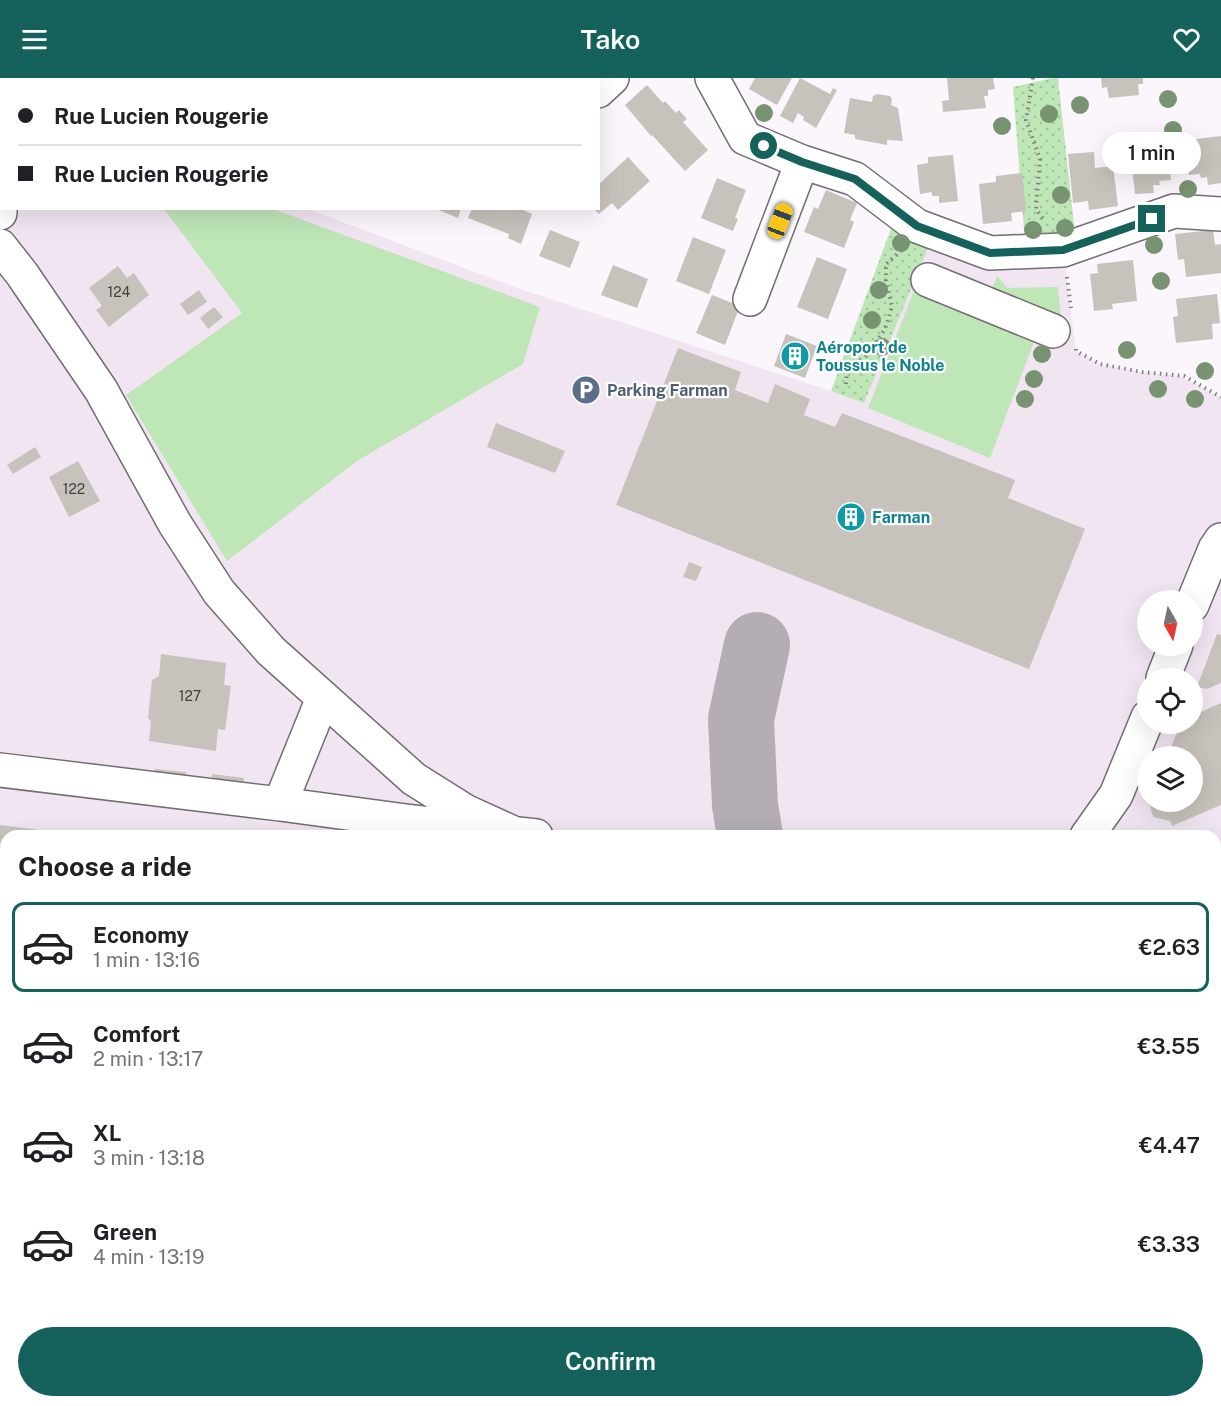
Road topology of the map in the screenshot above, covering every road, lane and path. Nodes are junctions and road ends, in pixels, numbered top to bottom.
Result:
1 (612, 78) edge
2 (712, 78) edge
3 (1033, 78) edge
4 (600, 90) edge
5 (802, 162) junction
6 (0, 200) edge
7 (0, 213) edge
8 (1221, 214) edge
9 (924, 228) junction
10 (0, 246) edge
11 (1063, 250) junction
12 (928, 280) dead end
13 (750, 299) dead end
14 (1066, 329) junction
15 (846, 384) dead end
16 (1221, 397) edge
17 (1221, 540) edge
18 (1198, 590) edge
19 (323, 698) junction
20 (1141, 734) edge
21 (0, 771) edge
22 (1116, 795) junction
23 (280, 804) junction
24 (487, 830) edge
25 (513, 830) edge
26 (1091, 830) edge
27 (1117, 830) edge

1 - 4 street
2 - 5 street
3 - 11 path
5 - 9 street
5 - 13 street
6 - 7 street
8 - 11 street
9 - 11 street
9 - 15 path
10 - 19 street
11 - 14 path
12 - 14 street
14 - 16 path
17 - 18 street
19 - 23 street
19 - 25 street
20 - 22 street
21 - 23 street
22 - 26 street
22 - 27 street
23 - 24 street

